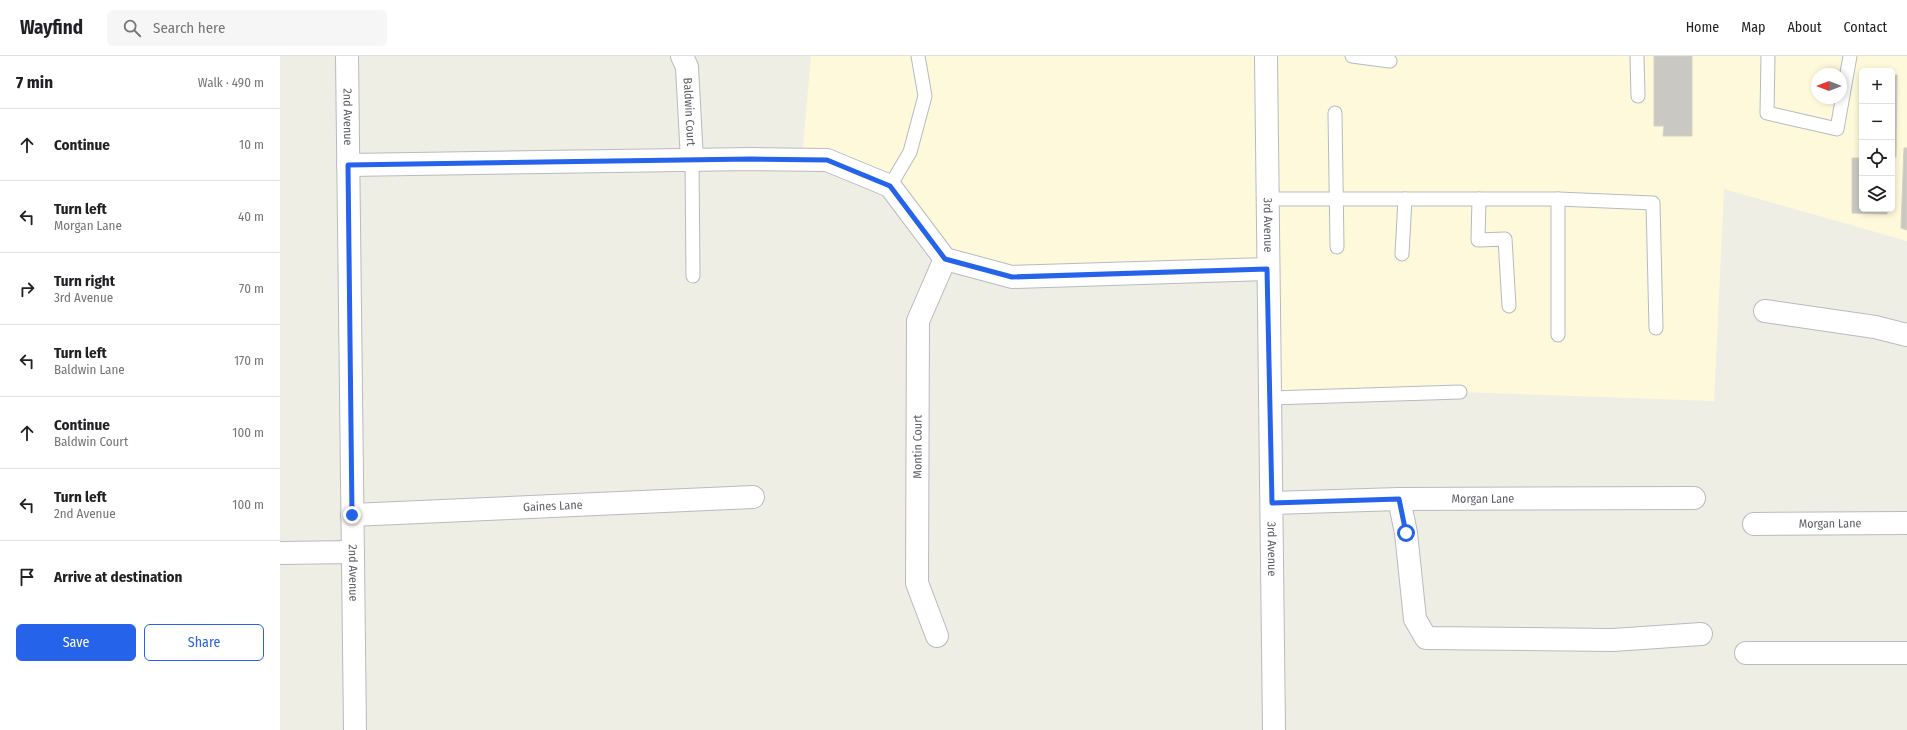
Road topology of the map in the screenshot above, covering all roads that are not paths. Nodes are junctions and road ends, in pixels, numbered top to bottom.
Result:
1 (347, 56) edge
2 (682, 56) edge
3 (918, 56) edge
4 (1266, 56) edge
5 (1352, 56) edge
6 (1637, 56) edge
7 (1768, 56) edge
8 (1850, 56) edge
9 (1390, 61) dead end
10 (1638, 96) dead end
11 (1335, 113) dead end
12 (692, 160) junction
13 (348, 165) junction
14 (890, 186) junction
15 (1267, 199) junction
16 (1337, 199) junction
17 (1405, 199) junction
18 (1479, 199) junction
19 (1558, 199) junction
20 (1337, 247) dead end
21 (1402, 254) dead end
22 (945, 259) junction
23 (1267, 269) junction
24 (693, 276) dead end
25 (1509, 306) dead end
26 (1766, 311) dead end
27 (1656, 328) dead end
28 (1558, 335) dead end
29 (1907, 335) edge
30 (1460, 392) dead end
31 (1270, 398) junction
32 (753, 497) dead end
33 (1694, 498) dead end
34 (1399, 499) junction
35 (1272, 503) junction
36 (352, 515) junction
37 (1907, 523) edge
38 (1754, 524) dead end
39 (353, 552) junction
40 (280, 553) edge
41 (1701, 634) dead end
42 (936, 636) dead end
43 (1746, 654) dead end
44 (1907, 654) edge
45 (355, 730) edge
46 (1274, 730) edge

1 - 13 street, 2nd Avenue
2 - 12 street, Baldwin Court
3 - 14 lane
4 - 15 street, 3rd Avenue
5 - 9 lane
6 - 10 lane
7 - 8 lane
11 - 16 lane
12 - 13 street, Baldwin Court
12 - 14 street
12 - 24 lane
13 - 36 street, 2nd Avenue
14 - 22 street
15 - 16 lane
15 - 23 street, 3rd Avenue
16 - 17 lane
16 - 20 lane
17 - 18 lane
17 - 21 lane
18 - 19 lane
18 - 25 lane
19 - 27 lane
19 - 28 lane
22 - 23 street
22 - 42 street, Montin Court
23 - 31 street, 3rd Avenue
26 - 29 street
30 - 31 lane
31 - 35 street, 3rd Avenue
32 - 36 street, Gaines Lane
33 - 34 street, Morgan Lane
34 - 35 street, Morgan Lane
34 - 41 street
35 - 46 street, 3rd Avenue
36 - 39 street, 2nd Avenue
37 - 38 street, Morgan Lane
39 - 40 street
39 - 45 street, 2nd Avenue
43 - 44 street

